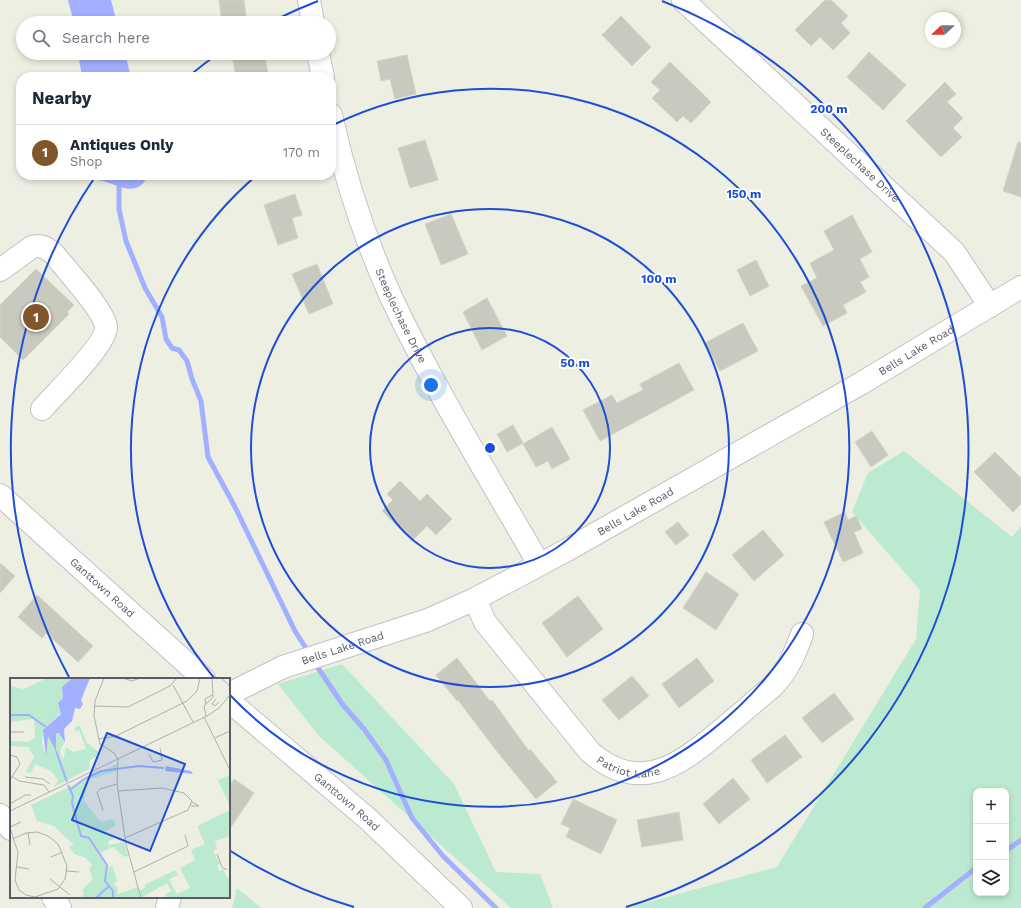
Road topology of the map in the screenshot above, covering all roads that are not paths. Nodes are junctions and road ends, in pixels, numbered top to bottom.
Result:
1 (309, 0) edge
2 (683, 0) edge
3 (312, 16) edge
4 (319, 60) edge
5 (322, 72) edge
6 (336, 133) edge
7 (0, 270) edge
8 (1021, 287) edge
9 (990, 306) junction
10 (42, 408) dead end
11 (0, 495) edge
12 (539, 564) junction
13 (475, 599) junction
14 (802, 634) dead end
15 (203, 678) edge
16 (230, 693) edge
17 (230, 702) edge
18 (0, 815) edge
19 (10, 828) edge
20 (54, 898) edge
21 (170, 898) edge
22 (60, 908) edge
23 (167, 908) edge
24 (461, 908) edge

1 - 3 street
2 - 9 street, Steeplechase Drive
4 - 5 street
6 - 12 street, Steeplechase Drive
7 - 10 street
8 - 9 street, Bells Lake Road
9 - 12 street, Bells Lake Road
11 - 15 street, Ganttown Road
12 - 13 street, Bells Lake Road
13 - 14 street, Patriot Lane
13 - 16 street, Bells Lake Road
17 - 24 street, Ganttown Road
18 - 19 street
20 - 22 street
21 - 23 street

